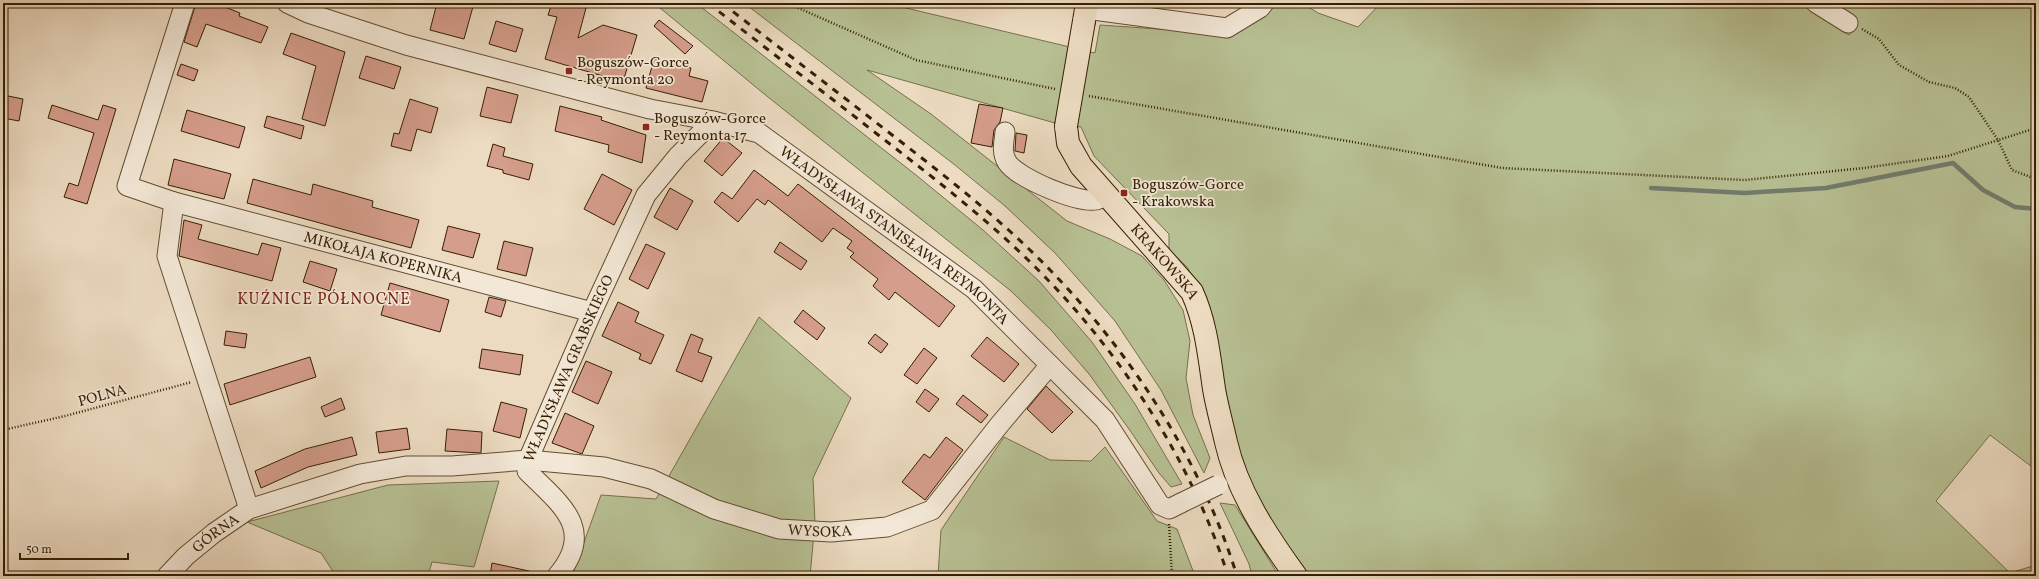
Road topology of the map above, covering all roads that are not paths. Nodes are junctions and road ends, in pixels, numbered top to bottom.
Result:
1 (185, 3) edge
2 (287, 3) edge
3 (1264, 3) edge
4 (1816, 3) edge
5 (1156, 10) edge
6 (1085, 11) edge
7 (1848, 23) road end
8 (713, 121) junction
9 (1005, 132) dead end
10 (1106, 194) junction
11 (174, 202) junction
12 (592, 312) junction
13 (1050, 365) junction
14 (528, 460) junction
15 (1234, 485) junction
16 (249, 509) junction
17 (167, 576) edge
18 (557, 576) edge
19 (1296, 576) edge

1 - 11 street, MIKOŁAJA KOPERNIKA
2 - 8 street, WŁADYSŁAWA STANISŁAWA REYMONTA
3 - 5 street
4 - 7 street
5 - 6 street
6 - 10 main road, KRAKOWSKA, bridge
8 - 12 street, WŁADYSŁAWA GRABSKIEGO
8 - 13 street, WŁADYSŁAWA STANISŁAWA REYMONTA
9 - 10 street
10 - 15 main road, KRAKOWSKA
11 - 12 street, MIKOŁAJA KOPERNIKA
11 - 16 street
12 - 14 street, WŁADYSŁAWA GRABSKIEGO
13 - 14 street, WYSOKA
13 - 15 street, WŁADYSŁAWA STANISŁAWA REYMONTA, bridge
14 - 16 street, WŁADYSŁAWA GRABSKIEGO
14 - 18 street
15 - 19 main road, KRAKOWSKA
16 - 17 street, GÓRNA

